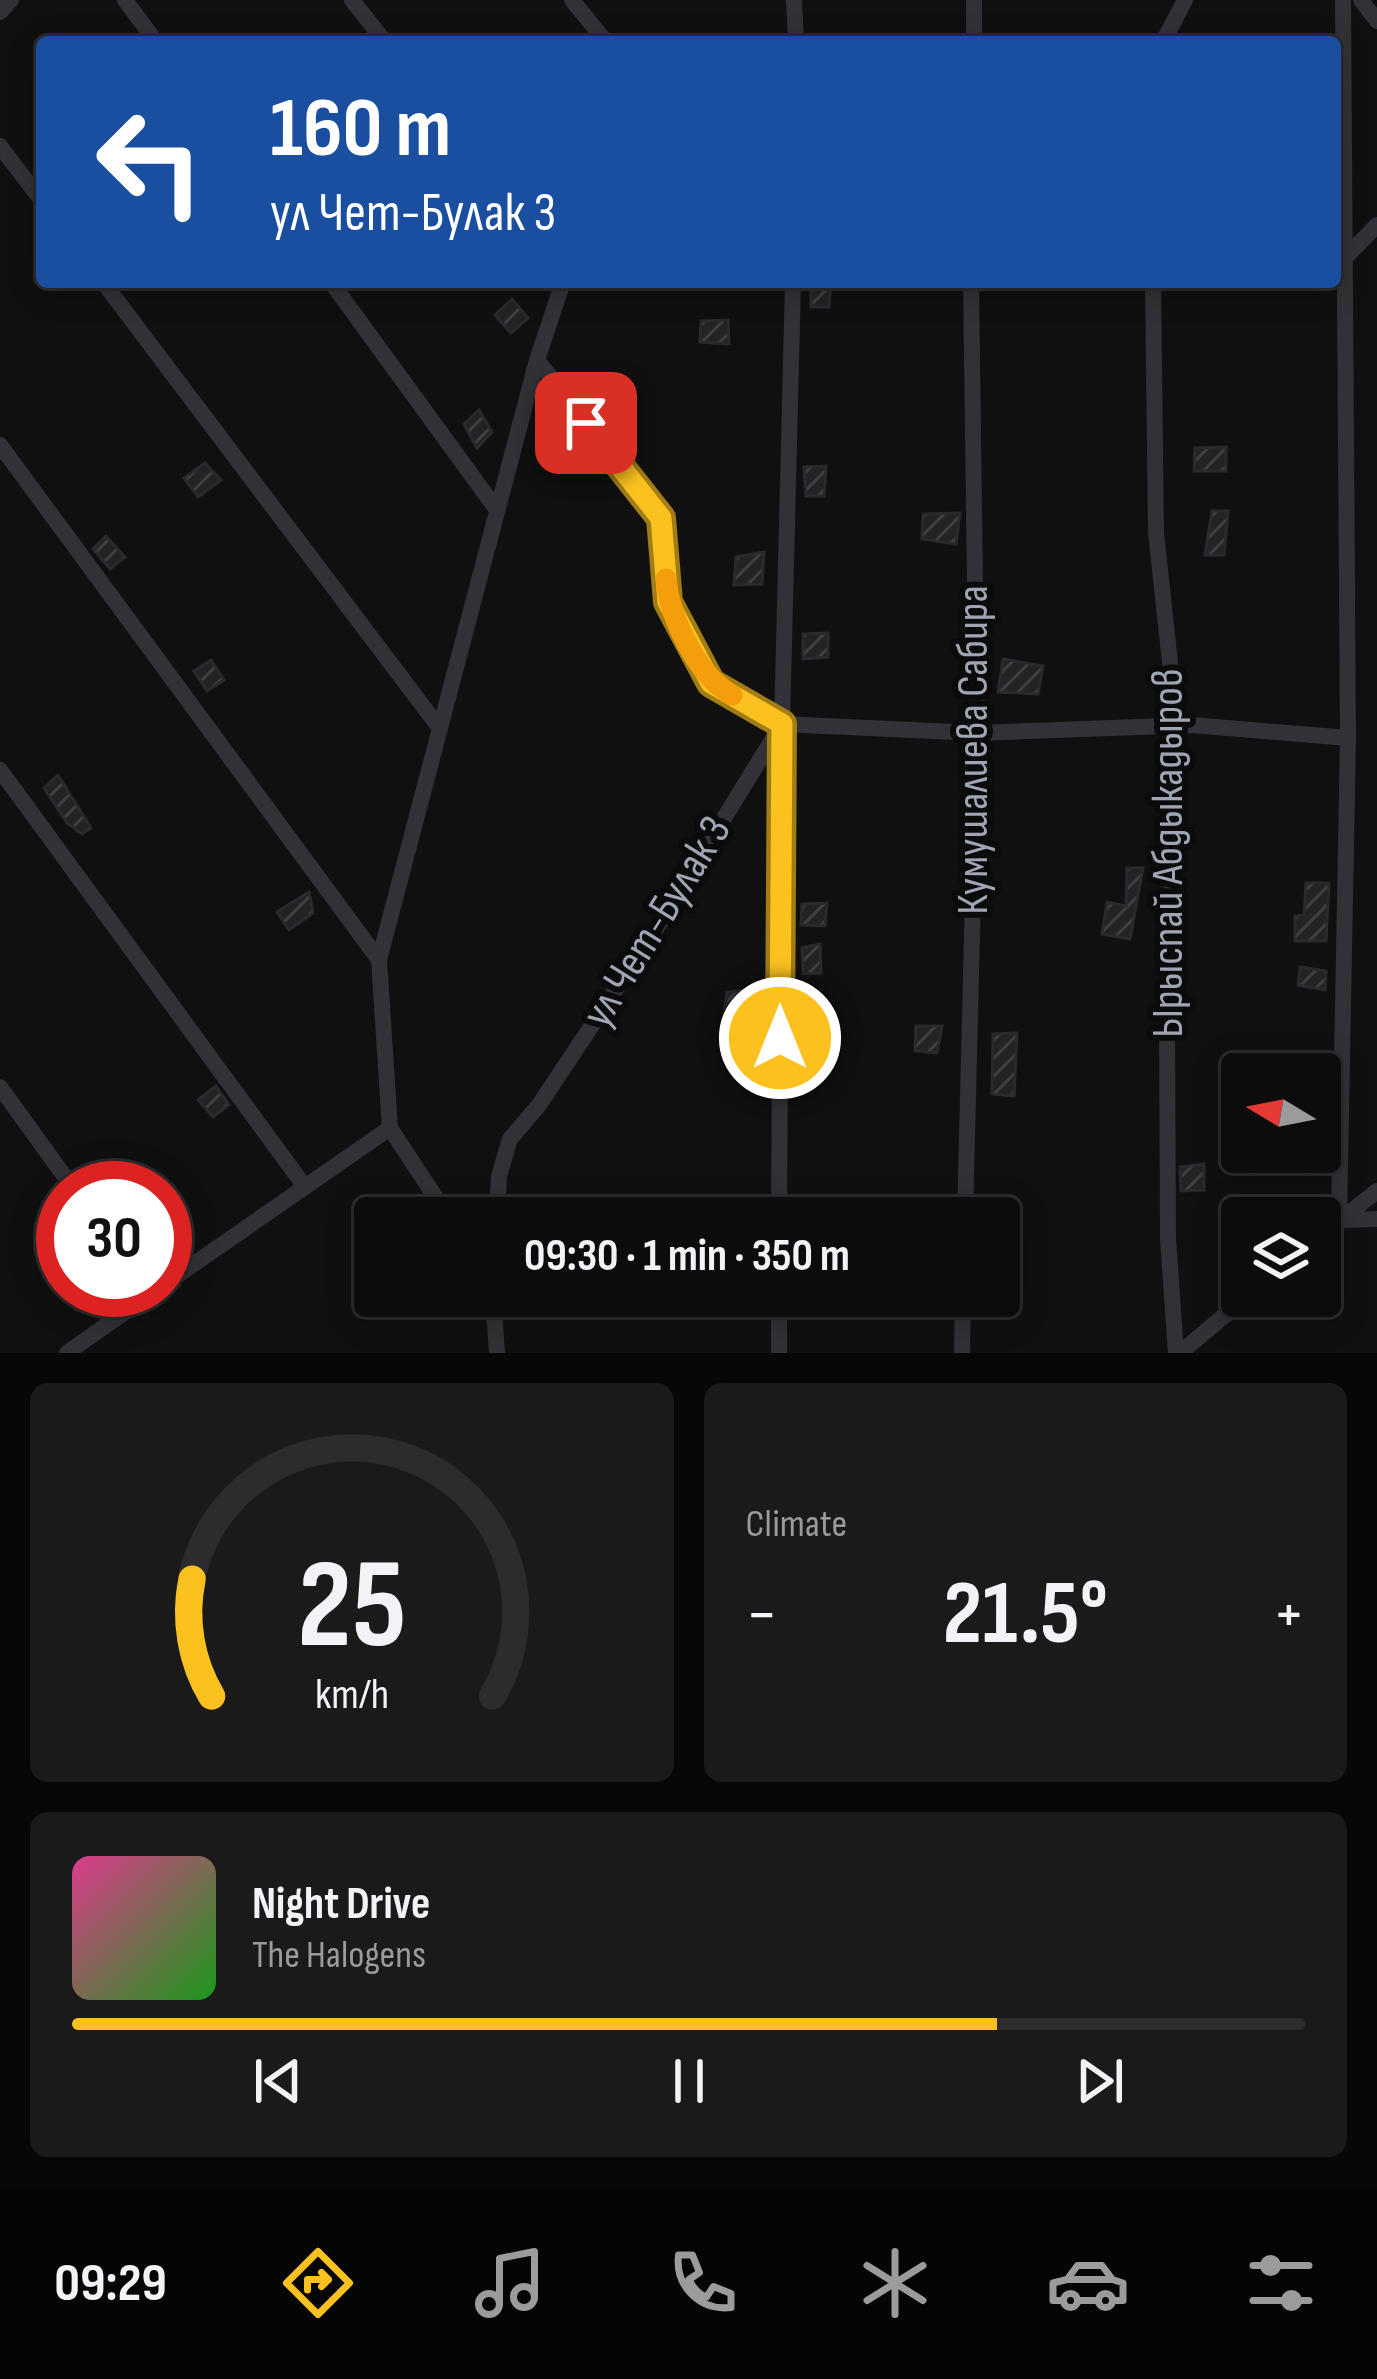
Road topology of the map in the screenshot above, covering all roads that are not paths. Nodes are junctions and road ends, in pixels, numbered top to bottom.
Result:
1 (11, 0) edge
2 (125, 0) edge
3 (352, 0) edge
4 (572, 0) edge
5 (794, 0) edge
6 (974, 0) edge
7 (1185, 0) edge
8 (1342, 0) edge
9 (1361, 0) edge
10 (0, 12) edge
11 (1377, 21) edge
12 (151, 36) edge
13 (380, 36) edge
14 (601, 36) edge
15 (796, 36) edge
16 (974, 36) edge
17 (1165, 36) edge
18 (0, 146) edge
19 (36, 194) edge
20 (1377, 225) edge
21 (1341, 262) junction
22 (108, 288) edge
23 (335, 288) edge
24 (561, 288) edge
25 (793, 288) edge
26 (971, 288) edge
27 (1153, 288) edge
28 (537, 360) junction
29 (0, 446) edge
30 (494, 506) junction
31 (782, 724) junction
32 (438, 725) junction
33 (1177, 727) junction
34 (976, 733) junction
35 (1348, 738) junction
36 (0, 770) edge
37 (379, 960) junction
38 (0, 1088) edge
39 (389, 1128) junction
40 (53, 1161) edge
41 (305, 1186) junction
42 (1377, 1191) edge
43 (435, 1197) edge
44 (498, 1197) edge
45 (779, 1197) edge
46 (965, 1197) edge
47 (1340, 1197) edge
48 (1341, 1219) edge
49 (1377, 1219) edge
50 (1341, 1220) edge
51 (192, 1264) edge
52 (117, 1317) edge
53 (495, 1317) edge
54 (779, 1317) edge
55 (963, 1317) edge
56 (1222, 1317) edge
57 (67, 1353) edge
58 (496, 1353) edge
59 (779, 1353) edge
60 (962, 1353) edge
61 (1178, 1353) edge

1 - 10 street
2 - 12 street
3 - 13 street
4 - 14 street
5 - 15 street
6 - 16 street
7 - 17 street
8 - 21 street
9 - 11 street
18 - 19 street
20 - 21 street
21 - 35 street
22 - 32 street
23 - 30 street
24 - 28 street
25 - 31 street
26 - 34 street, Кумушалиева Сабира
27 - 33 street, Ырыспай Абдыкадыров
28 - 30 street
28 - 31 street
29 - 37 street
30 - 32 street
31 - 34 street
31 - 44 street, ул Чет-Булак 3
31 - 45 street
32 - 37 street
33 - 34 street
33 - 35 street
33 - 61 street, Ырыспай Абдыкадыров
34 - 46 street, Кумушалиева Сабира
35 - 47 street
36 - 41 street
37 - 39 street
38 - 40 street
39 - 41 street
39 - 43 street
41 - 51 street
42 - 48 street
49 - 50 street
52 - 57 street
53 - 58 street
54 - 59 street
55 - 60 street
56 - 61 street

